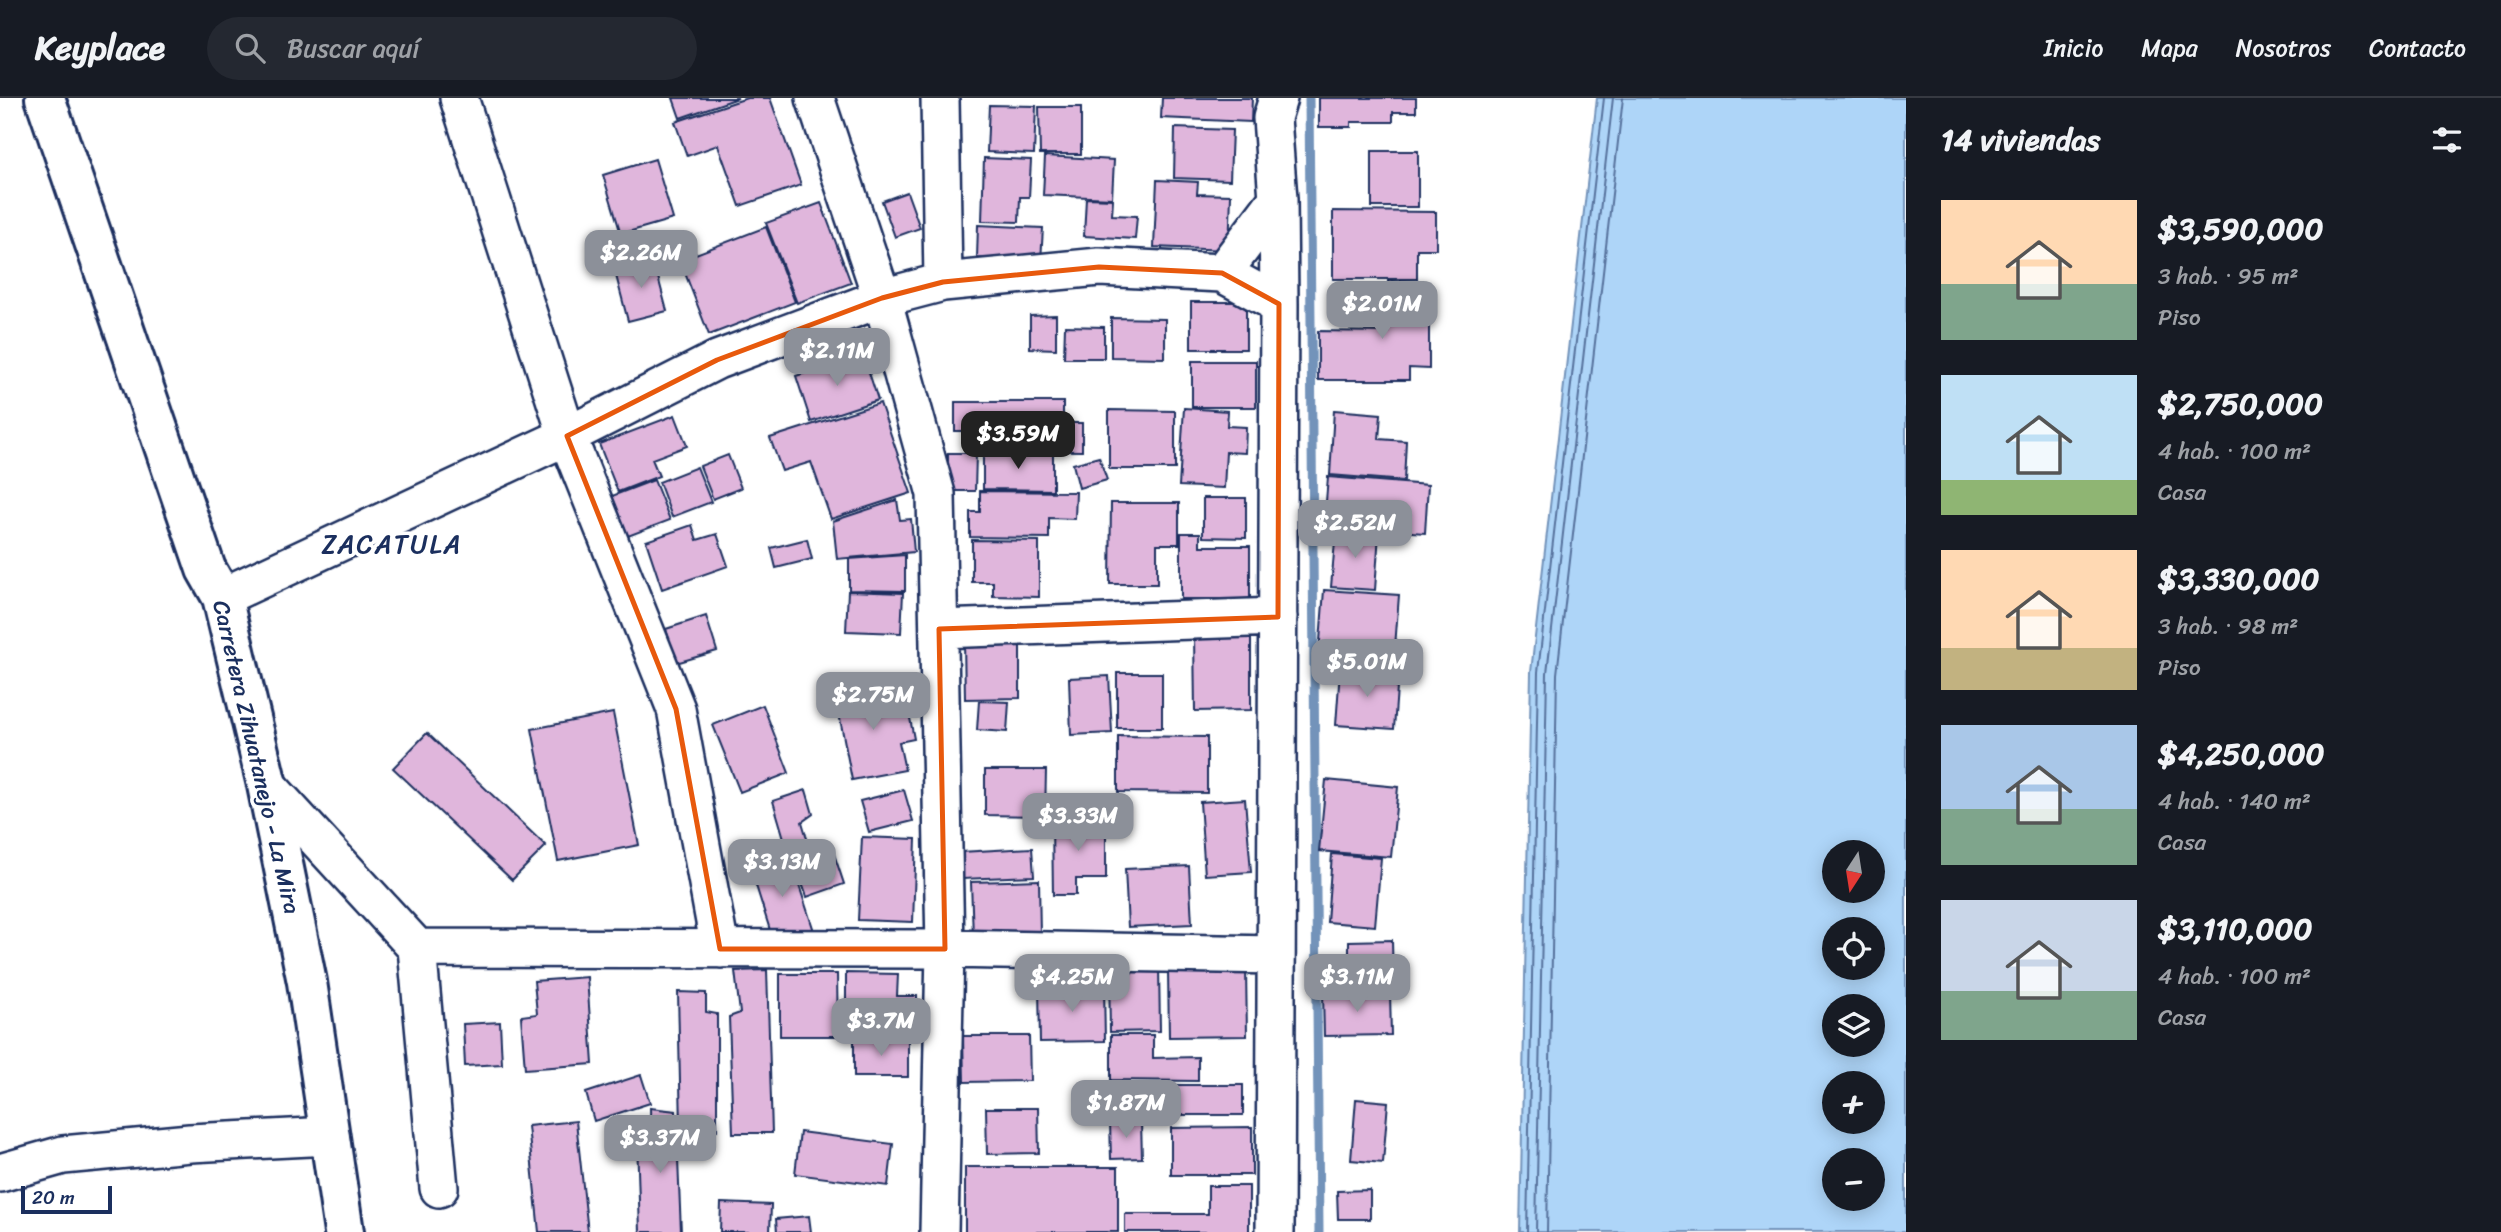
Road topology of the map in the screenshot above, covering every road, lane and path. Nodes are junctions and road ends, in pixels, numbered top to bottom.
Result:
1 (45, 98) edge
2 (458, 98) edge
3 (816, 98) edge
4 (940, 98) edge
5 (1278, 98) edge
6 (1279, 199) junction
7 (1222, 274) junction
8 (943, 282) junction
9 (882, 298) junction
10 (1279, 304) junction
11 (567, 436) junction
12 (222, 597) junction
13 (1278, 617) junction
14 (939, 629) junction
15 (267, 785) junction
16 (417, 948) junction
17 (720, 949) junction
18 (945, 949) junction
19 (1276, 955) junction
20 (330, 1136) junction
21 (0, 1173) edge
22 (439, 1188) dead end
23 (344, 1232) edge
24 (939, 1232) edge
25 (1275, 1232) edge

1 - 12 highway, Carretera Zihuatanejo - La Mira
2 - 11 street
3 - 9 street
4 - 8 street
5 - 6 street
6 - 7 street
6 - 10 street
7 - 8 street
7 - 10 street
8 - 9 street
9 - 11 street
9 - 14 street
10 - 13 street
11 - 12 street
11 - 17 street
12 - 15 highway, Carretera Zihuatanejo - La Mira
13 - 14 street
13 - 19 street
14 - 18 street
15 - 16 street
15 - 20 highway, Carretera Zihuatanejo - La Mira
16 - 17 street
16 - 22 street
17 - 18 street
18 - 19 street
18 - 24 street
19 - 25 street
20 - 21 street
20 - 23 highway, Carretera Zihuatanejo - La Mira

